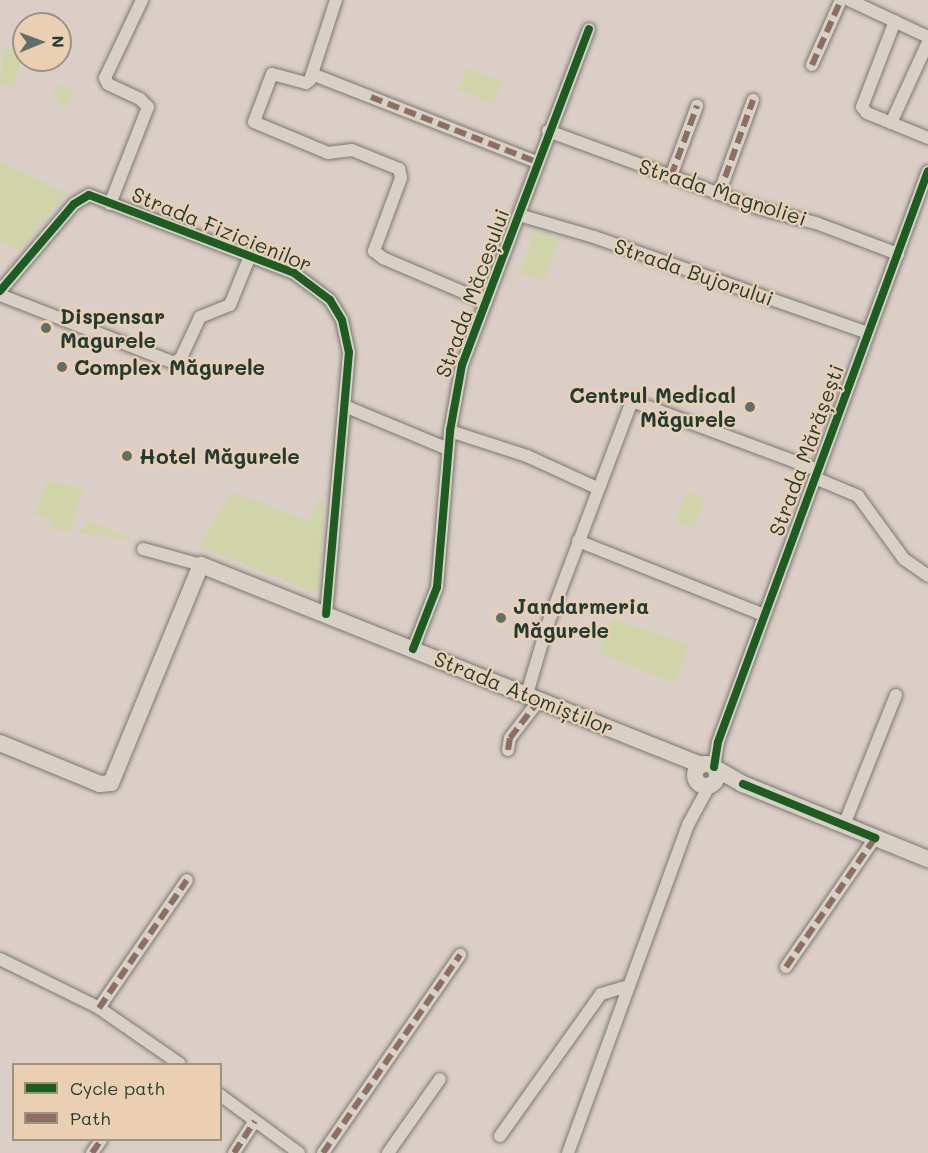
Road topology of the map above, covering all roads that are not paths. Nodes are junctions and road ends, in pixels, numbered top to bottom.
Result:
1 (142, 0) edge
2 (336, 0) edge
3 (841, 0) edge
4 (849, 0) edge
5 (895, 21) junction
6 (589, 28) dead end
7 (928, 37) edge
8 (928, 42) edge
9 (812, 65) dead end
10 (312, 74) junction
11 (753, 100) dead end
12 (697, 106) dead end
13 (891, 123) junction
14 (548, 131) junction
15 (928, 138) edge
16 (537, 162) junction
17 (928, 171) edge
18 (671, 176) junction
19 (719, 194) junction
20 (110, 204) junction
21 (519, 216) junction
22 (898, 254) junction
23 (250, 256) junction
24 (0, 293) edge
25 (486, 303) junction
26 (868, 333) junction
27 (347, 407) junction
28 (450, 431) junction
29 (448, 449) junction
30 (817, 474) junction
31 (597, 488) junction
32 (578, 541) junction
33 (143, 549) dead end
34 (201, 565) junction
35 (928, 576) edge
36 (326, 614) junction
37 (764, 615) junction
38 (413, 649) junction
39 (896, 695) dead end
40 (533, 696) junction
41 (0, 743) edge
42 (508, 750) dead end
43 (706, 774) junction
44 (844, 825) junction
45 (875, 838) junction
46 (928, 859) edge
47 (187, 880) dead end
48 (460, 955) dead end
49 (0, 959) edge
50 (786, 967) dead end
51 (629, 986) junction
52 (99, 1008) junction
53 (177, 1063) edge
54 (440, 1079) dead end
55 (222, 1096) edge
56 (255, 1121) junction
57 (500, 1136) dead end
58 (234, 1153) edge
59 (300, 1153) edge
60 (323, 1153) edge
61 (388, 1153) edge
62 (568, 1153) edge

1 - 20 street
2 - 10 street
3 - 9 street
4 - 5 street
5 - 7 street
5 - 13 street
6 - 14 street, Strada Măceșului
8 - 13 street
10 - 16 street
10 - 25 street
11 - 19 street
12 - 18 street
13 - 15 street
14 - 16 street, Strada Măceșului
14 - 18 street, Strada Magnoliei
16 - 21 street, Strada Măceșului
17 - 22 street, Strada Mărășești
18 - 19 street, Strada Magnoliei
19 - 22 street, Strada Magnoliei
20 - 23 street, Strada Fizicienilor
20 - 24 street, Strada Fizicienilor
21 - 25 street, Strada Măceșului
21 - 26 street, Strada Bujorului
22 - 26 street, Strada Mărășești
23 - 24 street, Strada Fizicienilor
23 - 27 street, Strada Fizicienilor
25 - 28 street, Strada Măceșului
26 - 30 street, Strada Mărășești
27 - 29 street
27 - 36 street, Strada Fizicienilor
28 - 29 street, Strada Măceșului
28 - 31 street
29 - 38 street, Strada Măceșului
30 - 31 street
30 - 35 street
30 - 37 street, Strada Mărășești
31 - 32 street
32 - 37 street
32 - 40 street
33 - 34 street, Strada Atomiștilor
34 - 36 main road, Strada Atomiștilor
34 - 41 main road
36 - 38 main road, Strada Atomiștilor
37 - 43 street, Strada Mărășești
38 - 40 main road, Strada Atomiștilor
39 - 44 street
40 - 42 street
40 - 43 main road, Strada Atomiștilor
43 - 44 main road
43 - 51 street, Strada Mărășești
44 - 45 main road
45 - 46 main road
45 - 50 street
47 - 52 street
48 - 60 street
49 - 52 street
51 - 57 street
51 - 62 street, Strada Mărășești
52 - 53 street
54 - 61 street
55 - 56 street
56 - 58 street
56 - 59 street

